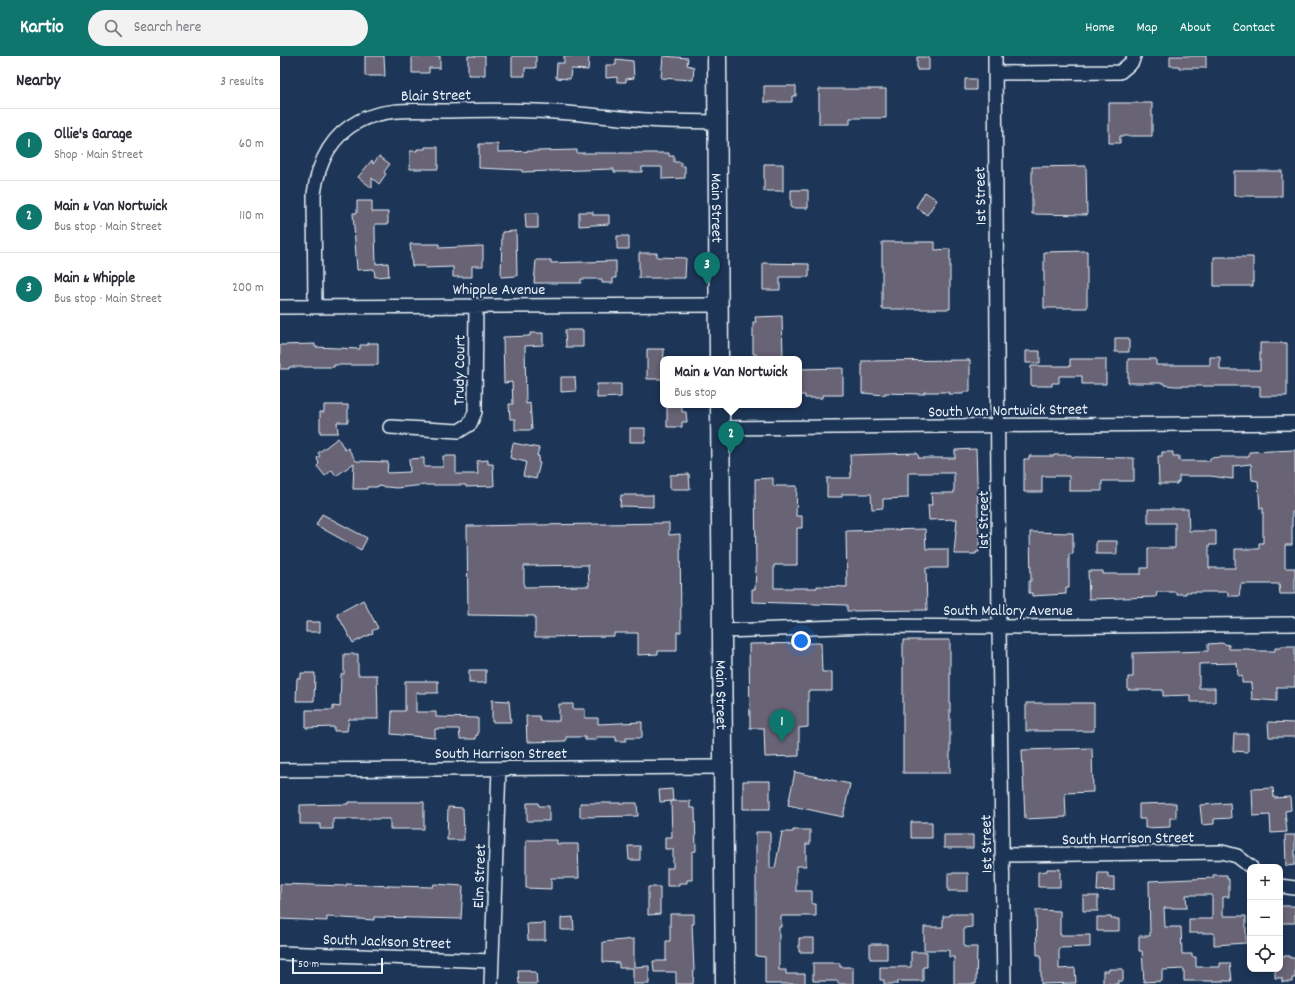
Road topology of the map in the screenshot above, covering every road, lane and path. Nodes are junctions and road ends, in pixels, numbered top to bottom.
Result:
1 (717, 56) edge
2 (995, 56) edge
3 (1134, 56) edge
4 (996, 73) junction
5 (717, 122) junction
6 (476, 305) junction
7 (718, 305) junction
8 (280, 307) edge
9 (315, 307) junction
10 (719, 356) edge
11 (720, 408) edge
12 (1295, 423) edge
13 (998, 426) junction
14 (390, 427) dead end
15 (721, 428) junction
16 (1295, 624) edge
17 (999, 627) junction
18 (722, 630) junction
19 (499, 768) junction
20 (722, 768) junction
21 (280, 770) edge
22 (1002, 855) junction
23 (1247, 864) edge
24 (1283, 886) edge
25 (1295, 888) edge
26 (280, 953) edge
27 (492, 961) junction
28 (491, 984) edge
29 (724, 984) edge
30 (1004, 984) edge

1 - 5 main road, Main Street
2 - 4 street, 1st Street
3 - 4 street
4 - 13 street, 1st Street
5 - 7 main road, Main Street
5 - 9 street, Blair Street
6 - 7 street, Whipple Avenue
6 - 9 street, Whipple Avenue
6 - 14 street, Trudy Court
7 - 10 main road, Main Street
8 - 9 street, Whipple Avenue
11 - 15 main road, Main Street
12 - 13 street, South Van Nortwick Street
13 - 15 street, South Van Nortwick Street
13 - 17 street, 1st Street
15 - 18 main road, Main Street
16 - 17 street, South Mallory Avenue
17 - 18 street, South Mallory Avenue
17 - 22 street, 1st Street
18 - 20 main road, Main Street
19 - 20 street, South Harrison Street
19 - 21 street, South Harrison Street
19 - 27 street, Elm Street
20 - 29 main road, Main Street
22 - 23 street, South Harrison Street
22 - 30 street, 1st Street
24 - 25 street
26 - 27 street, South Jackson Street
27 - 28 street, Elm Street

